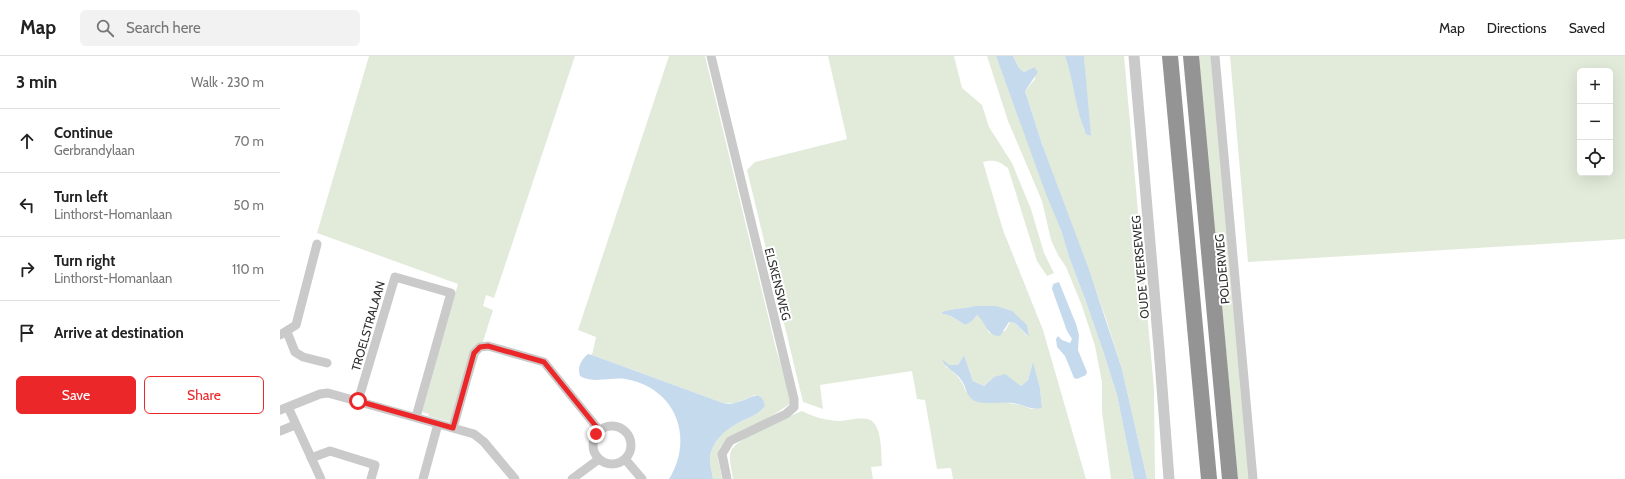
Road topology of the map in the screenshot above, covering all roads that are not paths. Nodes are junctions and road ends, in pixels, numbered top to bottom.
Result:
1 (711, 56) edge
2 (1134, 56) edge
3 (1170, 56) edge
4 (1191, 56) edge
5 (1215, 56) edge
6 (317, 244) dead end
7 (283, 333) edge
8 (327, 363) dead end
9 (358, 401) junction
10 (284, 409) edge
11 (416, 417) junction
12 (438, 424) junction
13 (296, 425) junction
14 (453, 428) junction
15 (599, 430) junction
16 (280, 431) edge
17 (311, 458) junction
18 (599, 459) junction
19 (625, 459) junction
20 (1169, 478) edge
21 (321, 479) edge
22 (371, 479) edge
23 (423, 479) edge
24 (515, 479) edge
25 (572, 479) edge
26 (642, 479) edge
27 (727, 479) edge
28 (1209, 479) edge
29 (1230, 479) edge
30 (1253, 479) edge

1 - 27 street, ELSKENSWEG
2 - 20 street, OUDE VEERSEWEG
3 - 28 highway
4 - 29 highway
5 - 30 street, POLDERWEG
6 - 7 street
7 - 8 street
9 - 10 street
9 - 11 street
9 - 11 street, TROELSTRALAAN
10 - 13 street
11 - 12 street
12 - 14 street
12 - 23 street
13 - 16 street
13 - 17 street
14 - 15 street
14 - 24 street
15 - 18 street
15 - 19 street
17 - 21 street
17 - 22 street
18 - 19 street
18 - 25 street
19 - 26 street

